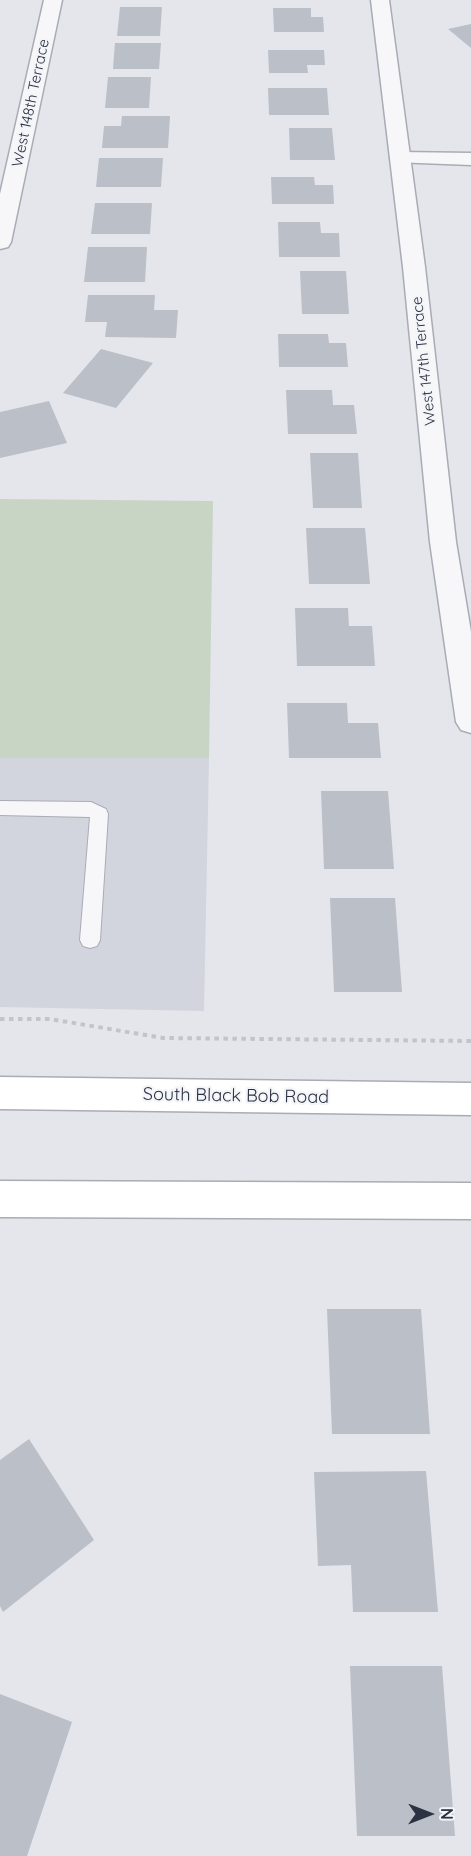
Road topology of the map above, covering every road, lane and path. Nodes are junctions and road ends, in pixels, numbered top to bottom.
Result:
1 (53, 0) edge
2 (380, 0) edge
3 (400, 158) junction
4 (471, 159) edge
5 (0, 242) edge
6 (471, 722) edge
7 (0, 808) edge
8 (90, 940) dead end
9 (0, 1019) edge
10 (471, 1041) edge
11 (0, 1093) edge
12 (471, 1099) edge
13 (0, 1198) edge
14 (471, 1201) edge

1 - 5 street, West 148th Terrace
2 - 3 street, West 147th Terrace
3 - 4 street
3 - 6 street, West 147th Terrace
7 - 8 lane
9 - 10 path
11 - 12 main road, South Black Bob Road
13 - 14 main road

